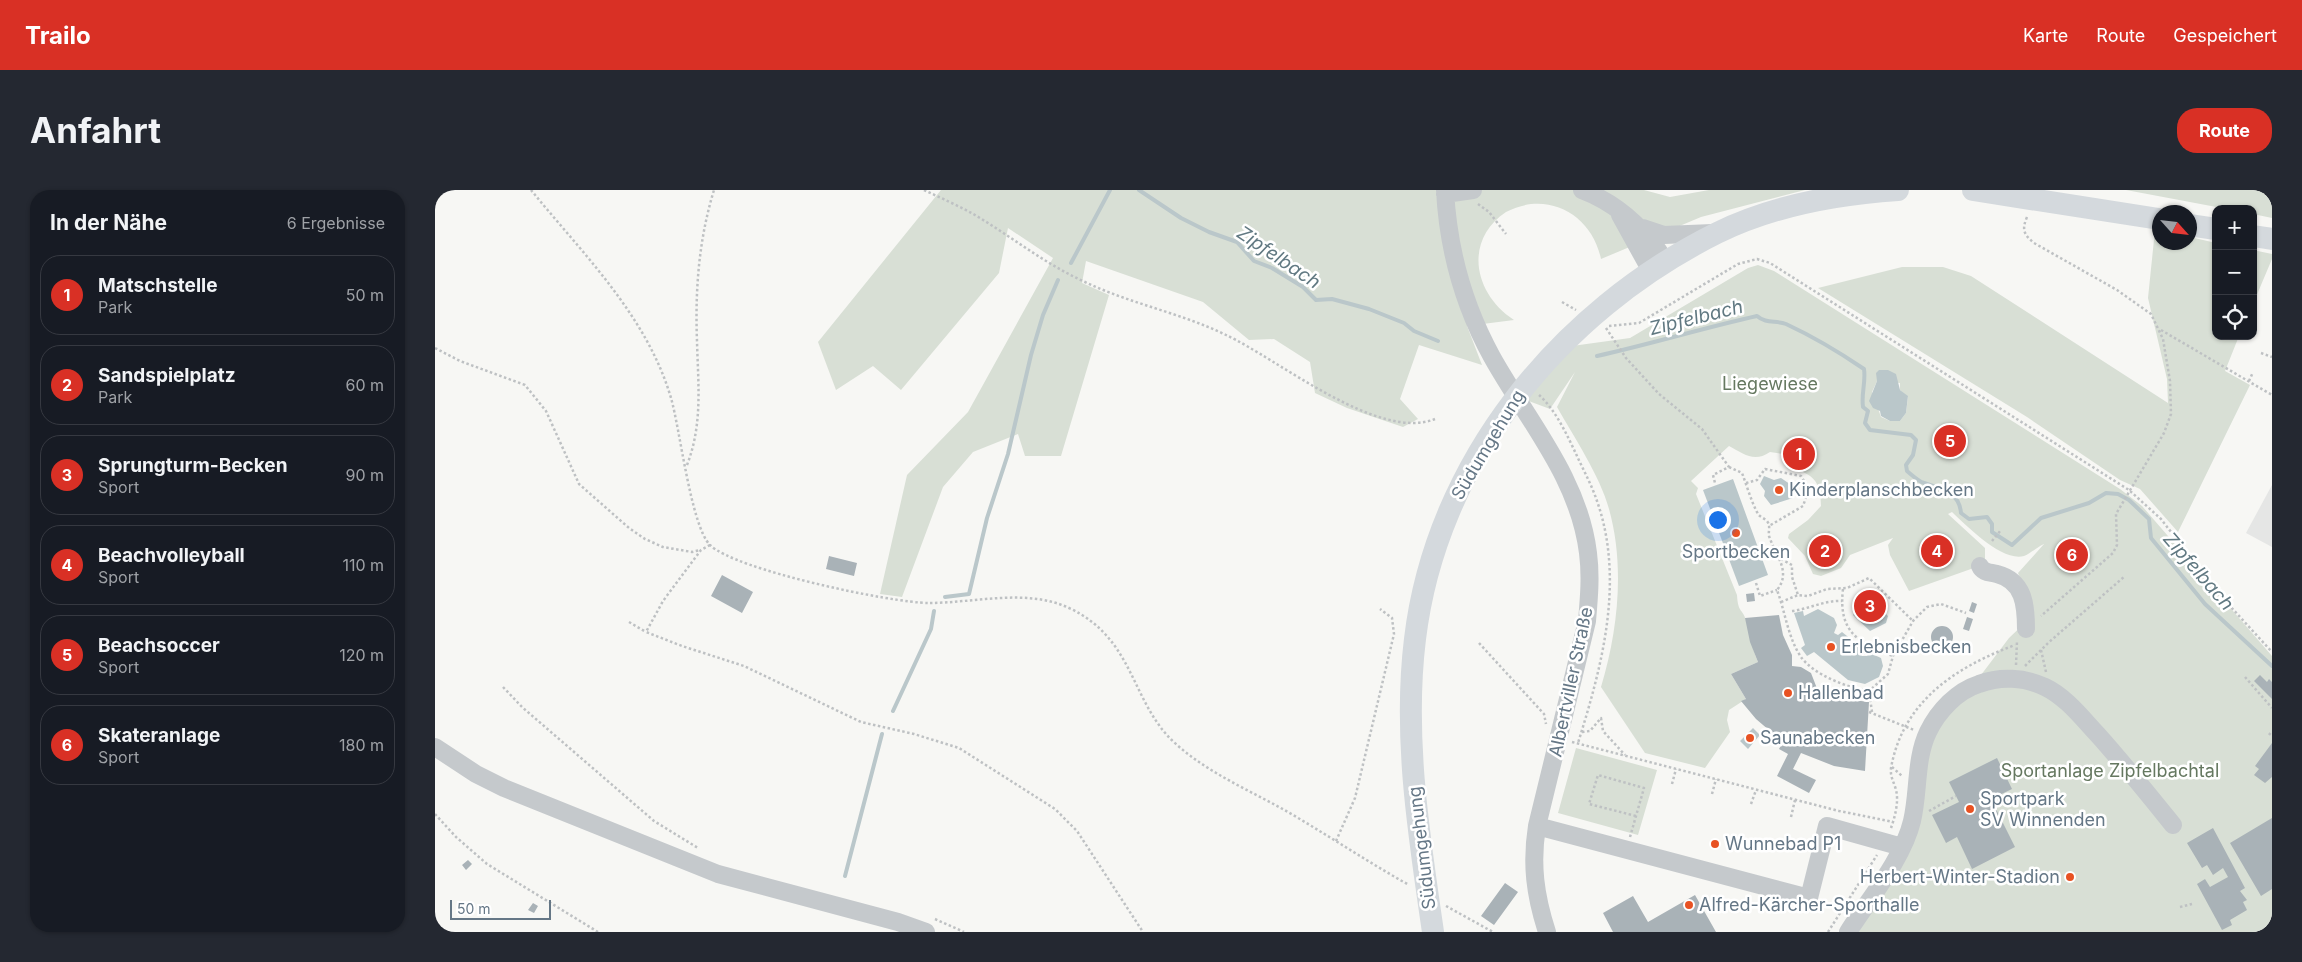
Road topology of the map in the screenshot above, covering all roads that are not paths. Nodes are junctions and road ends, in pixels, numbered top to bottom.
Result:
1 (1582, 190) edge
2 (1898, 190) edge
3 (1973, 190) edge
4 (1445, 192) edge
5 (1472, 197) edge
6 (1616, 208) junction
7 (2152, 218) edge
8 (2197, 226) edge
9 (1641, 227) junction
10 (2212, 228) edge
11 (1718, 232) junction
12 (2257, 237) edge
13 (2272, 239) edge
14 (1658, 266) junction
15 (1980, 566) dead end
16 (2026, 629) road end
17 (435, 747) edge
18 (2173, 825) dead end
19 (1537, 826) junction
20 (1902, 847) junction
21 (926, 924) edge
22 (1433, 931) edge
23 (1547, 932) edge
24 (1848, 932) edge

1 - 6 street
2 - 11 main road, Südumgehung
3 - 7 main road
4 - 5 street
4 - 19 street, Albertviller Straße
6 - 9 street
6 - 14 street
8 - 10 main road
9 - 11 street
9 - 14 street
11 - 14 main road, Südumgehung
12 - 13 main road
14 - 22 main road, Südumgehung
15 - 16 street
17 - 21 street
18 - 20 street
19 - 20 street
19 - 23 street, Albertviller Straße
20 - 24 street

